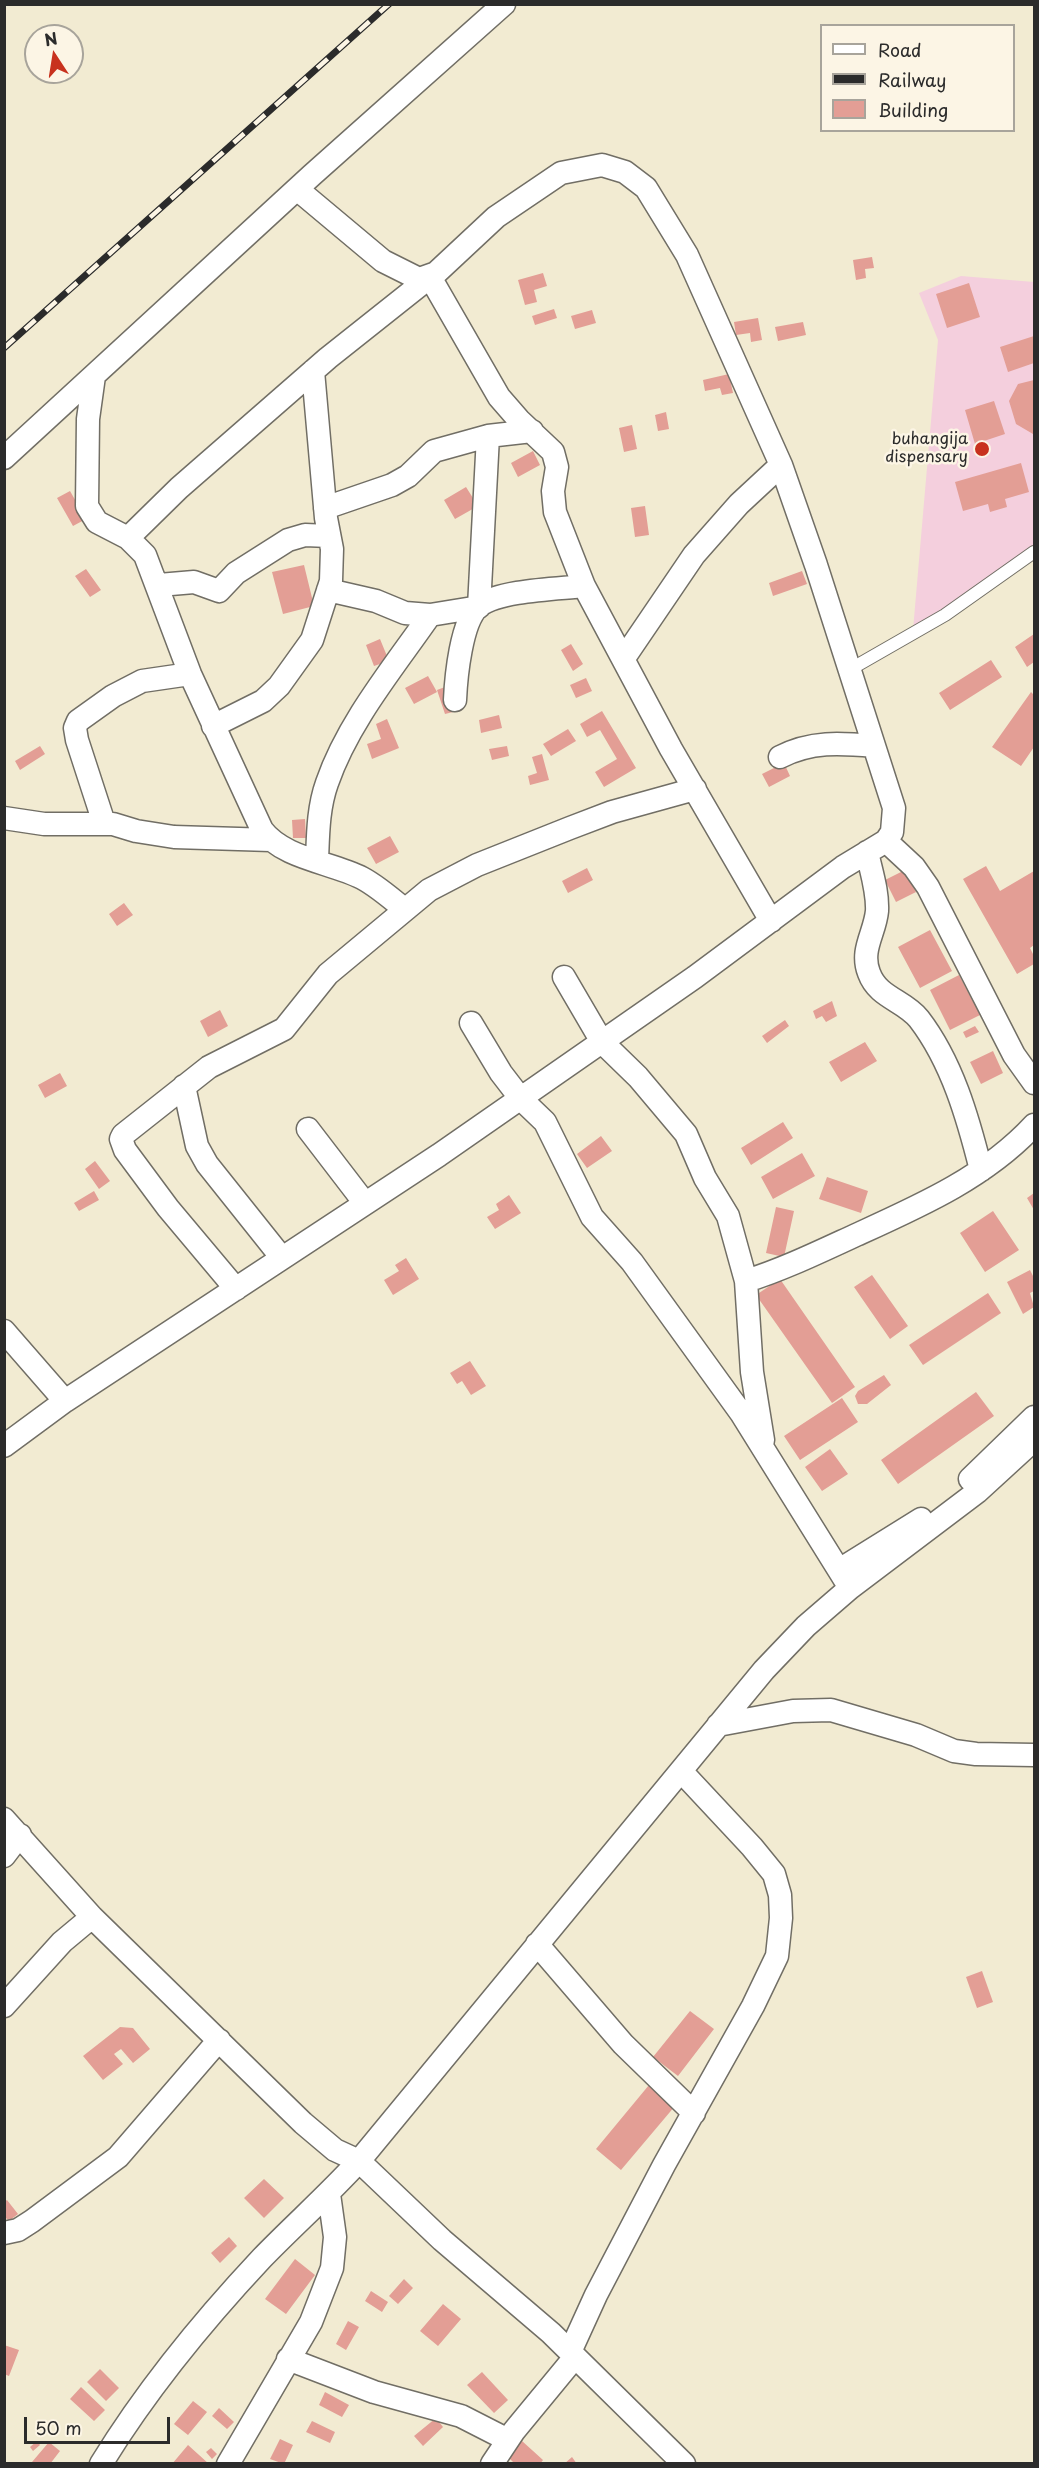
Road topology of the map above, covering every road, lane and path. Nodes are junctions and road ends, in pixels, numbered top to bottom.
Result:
1 (504, 4) edge
2 (297, 189) junction
3 (430, 277) junction
4 (314, 371) junction
5 (94, 376) junction
6 (532, 431) junction
7 (488, 436) junction
8 (4, 458) edge
9 (781, 465) junction
10 (325, 508) junction
11 (329, 536) junction
12 (135, 544) junction
13 (1035, 552) edge
14 (159, 585) junction
15 (584, 586) junction
16 (328, 590) junction
17 (479, 607) junction
18 (430, 615) junction
19 (624, 658) junction
20 (849, 670) junction
21 (190, 674) junction
22 (455, 700) dead end
23 (213, 726) junction
24 (874, 746) junction
25 (780, 757) dead end
26 (695, 789) junction
27 (4, 818) edge
28 (104, 823) junction
29 (271, 840) junction
30 (886, 841) junction
31 (867, 852) junction
32 (317, 861) junction
33 (404, 909) junction
34 (771, 921) junction
35 (564, 977) dead end
36 (471, 1023) dead end
37 (602, 1042) junction
38 (1035, 1083) edge
39 (184, 1086) junction
40 (520, 1099) junction
41 (1035, 1125) edge
42 (308, 1129) dead end
43 (981, 1170) junction
44 (364, 1202) junction
45 (282, 1258) junction
46 (746, 1281) junction
47 (236, 1289) junction
48 (4, 1331) edge
49 (65, 1401) junction
50 (1035, 1417) edge
51 (1035, 1440) edge
52 (4, 1446) edge
53 (764, 1450) junction
54 (844, 1579) junction
55 (718, 1725) junction
56 (1035, 1755) edge
57 (681, 1771) junction
58 (12, 1827) edge
59 (4, 1856) edge
60 (92, 1917) junction
61 (537, 1944) junction
62 (4, 2006) edge
63 (219, 2040) junction
64 (694, 2113) junction
65 (359, 2161) junction
66 (329, 2194) junction
67 (4, 2233) edge
68 (572, 2355) junction
69 (288, 2359) junction
70 (508, 2440) junction
71 (101, 2463) edge
72 (228, 2463) edge
73 (492, 2463) edge
74 (684, 2463) edge

1 - 2 street
2 - 3 street
2 - 5 street
3 - 4 street
3 - 6 street
3 - 9 street
4 - 10 street
4 - 12 street
5 - 8 street
5 - 12 street
6 - 7 street
6 - 15 street
7 - 10 street
7 - 17 street
9 - 19 street
9 - 20 street
10 - 11 street
11 - 14 street
11 - 16 street
12 - 14 street
13 - 20 lane
14 - 21 street
15 - 17 street
15 - 19 street
16 - 18 street
16 - 23 street
17 - 18 street
17 - 22 street
18 - 32 street
19 - 26 street
20 - 24 street
21 - 23 street
21 - 28 street
23 - 29 street
24 - 25 street
24 - 30 street
26 - 33 street
26 - 34 street
27 - 28 street
28 - 29 street
29 - 32 street
30 - 31 street
30 - 38 street
31 - 34 street
31 - 43 street
32 - 33 street
33 - 39 street
34 - 37 street
35 - 37 street
36 - 40 street
37 - 40 street
37 - 46 street
39 - 45 street
39 - 47 street
40 - 44 street
40 - 53 street
41 - 43 street
42 - 44 street
43 - 46 street
44 - 45 street
45 - 47 street
46 - 53 street
47 - 49 street
48 - 49 street
49 - 52 street
50 - 54 street
51 - 54 street
53 - 54 street
54 - 55 street
55 - 56 street
55 - 57 street
57 - 61 street
57 - 64 street
58 - 59 street
58 - 60 street
60 - 62 street
60 - 63 street
61 - 64 street
61 - 65 street
63 - 65 street
63 - 67 street
64 - 68 street
65 - 66 street
65 - 68 street
66 - 69 street
66 - 71 street
68 - 70 street
68 - 74 street
69 - 70 street
69 - 72 street
70 - 73 street

